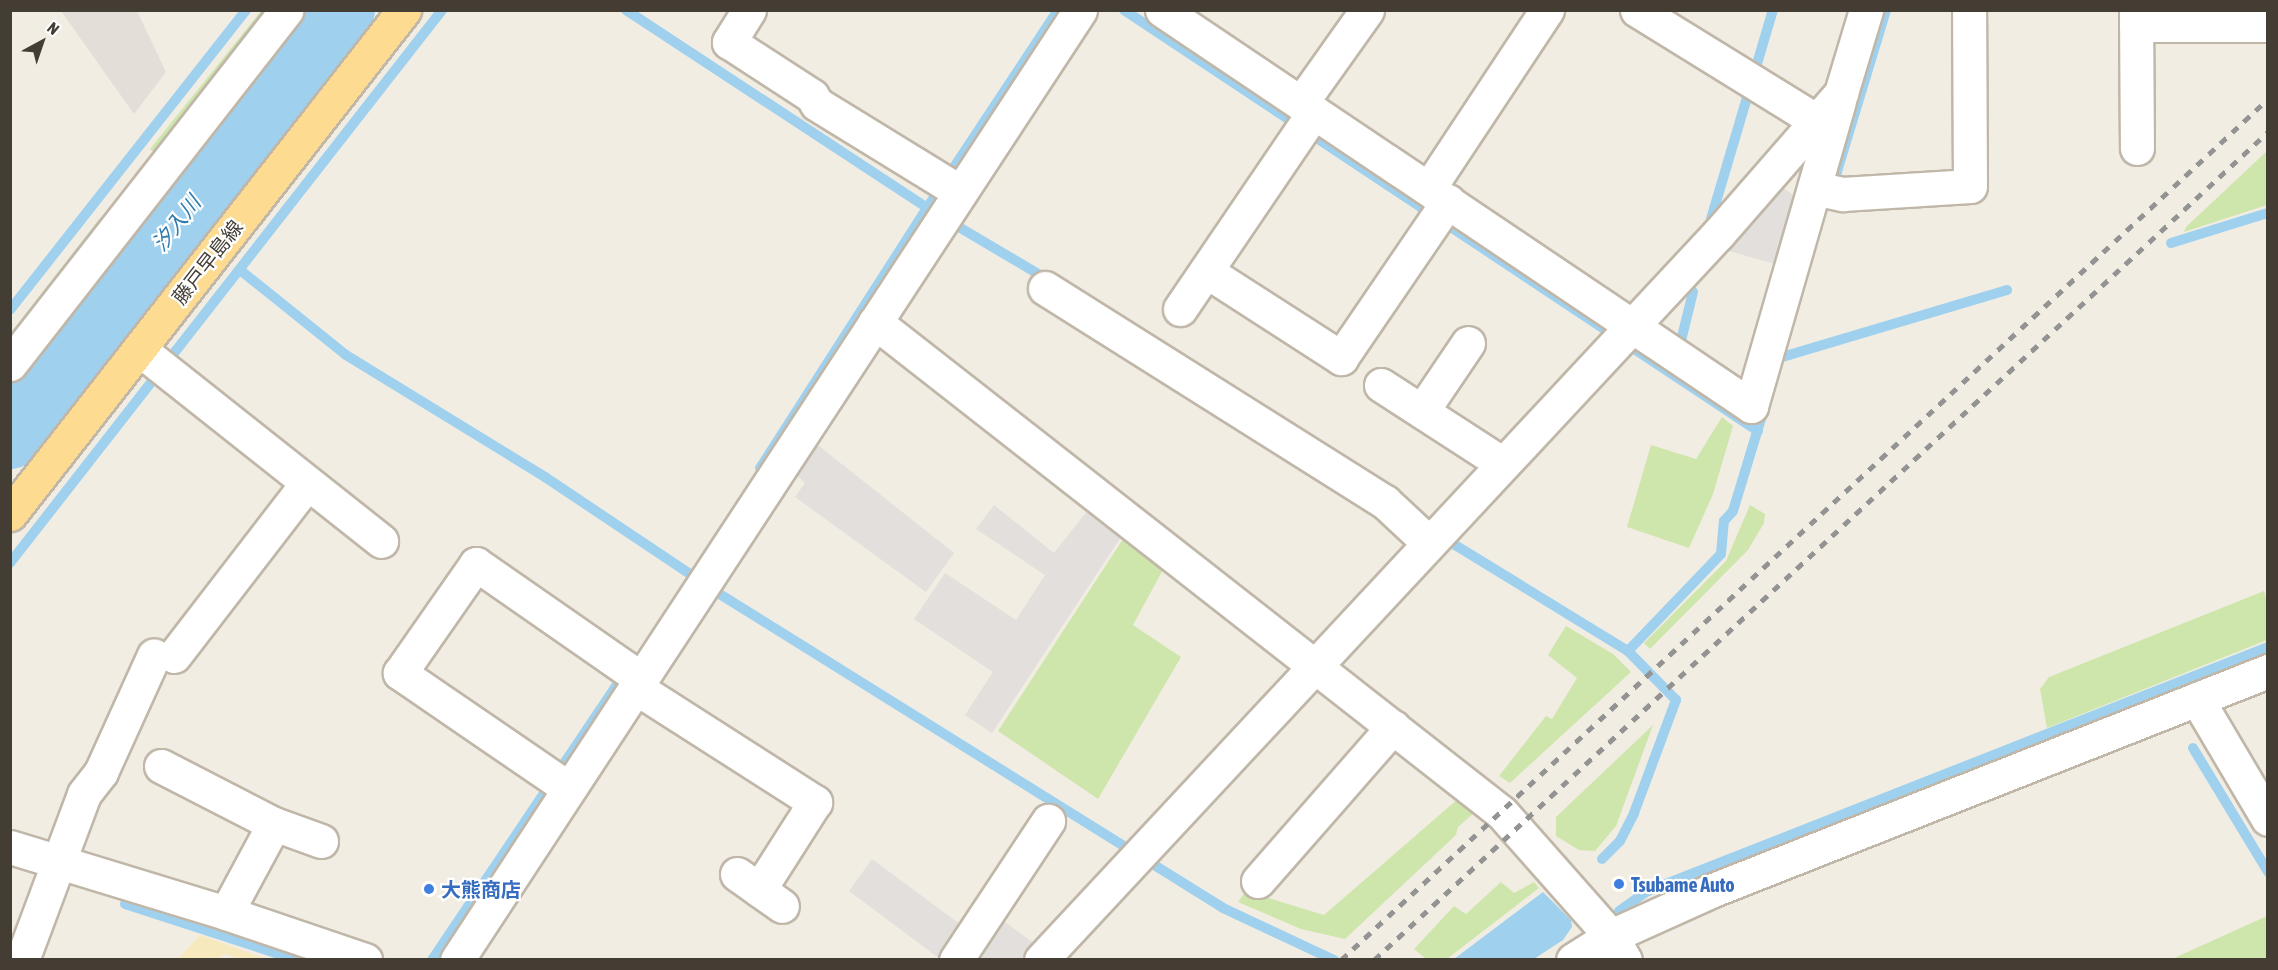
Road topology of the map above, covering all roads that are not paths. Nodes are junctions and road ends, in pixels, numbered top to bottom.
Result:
1 (287, 10) edge
2 (404, 10) edge
3 (749, 10) edge
4 (1080, 10) edge
5 (1162, 10) edge
6 (1367, 10) edge
7 (1547, 10) edge
8 (1637, 10) edge
9 (1866, 10) edge
10 (1969, 10) edge
11 (2136, 18) edge
12 (2268, 25) edge
13 (1841, 93) junction
14 (1305, 119) junction
15 (1817, 121) junction
16 (2137, 148) dead end
17 (1826, 190) junction
18 (946, 197) junction
19 (1436, 208) junction
20 (1206, 271) junction
21 (1045, 288) dead end
22 (1180, 309) dead end
23 (875, 322) junction
24 (1623, 336) junction
25 (1468, 343) dead end
26 (155, 362) junction
27 (10, 364) edge
28 (1381, 385) dead end
29 (1422, 411) junction
30 (1503, 464) junction
31 (307, 483) junction
32 (10, 514) edge
33 (1434, 537) junction
34 (381, 541) dead end
35 (1312, 665) junction
36 (2268, 671) edge
37 (633, 676) junction
38 (2197, 699) junction
39 (1393, 727) junction
40 (161, 766) dead end
41 (559, 782) junction
42 (2268, 819) edge
43 (1048, 821) dead end
44 (274, 824) junction
45 (321, 841) dead end
46 (10, 847) edge
47 (58, 863) junction
48 (1258, 881) dead end
49 (759, 890) dead end
50 (226, 912) junction
51 (1618, 948) edge
52 (22, 960) edge
53 (365, 960) edge
54 (457, 960) edge
55 (956, 960) edge
56 (1041, 960) edge
57 (1573, 960) edge

1 - 27 street
2 - 26 main road, 藤戸早島線
3 - 18 street
4 - 18 street
5 - 14 street
6 - 14 street
7 - 19 street
8 - 15 street
9 - 13 street
10 - 17 street
11 - 12 street
11 - 16 street
13 - 15 street
13 - 17 street
14 - 19 street
14 - 20 street
15 - 24 street
17 - 24 street
18 - 23 street
19 - 20 street
19 - 24 street
20 - 22 street
21 - 33 street
23 - 35 street
23 - 37 street
24 - 30 street
25 - 29 street
26 - 31 street
26 - 32 main road, 藤戸早島線
28 - 29 street
29 - 30 street
30 - 33 street
31 - 34 street
31 - 47 street
33 - 35 street
35 - 39 street
35 - 56 street
36 - 38 street
37 - 41 street
37 - 41 street
37 - 49 street
38 - 42 street
38 - 51 street
39 - 48 street
39 - 51 street
40 - 44 street
41 - 54 street
43 - 55 street
44 - 45 street
44 - 50 street
46 - 47 street
47 - 50 street
47 - 52 street
50 - 53 street
51 - 57 street

